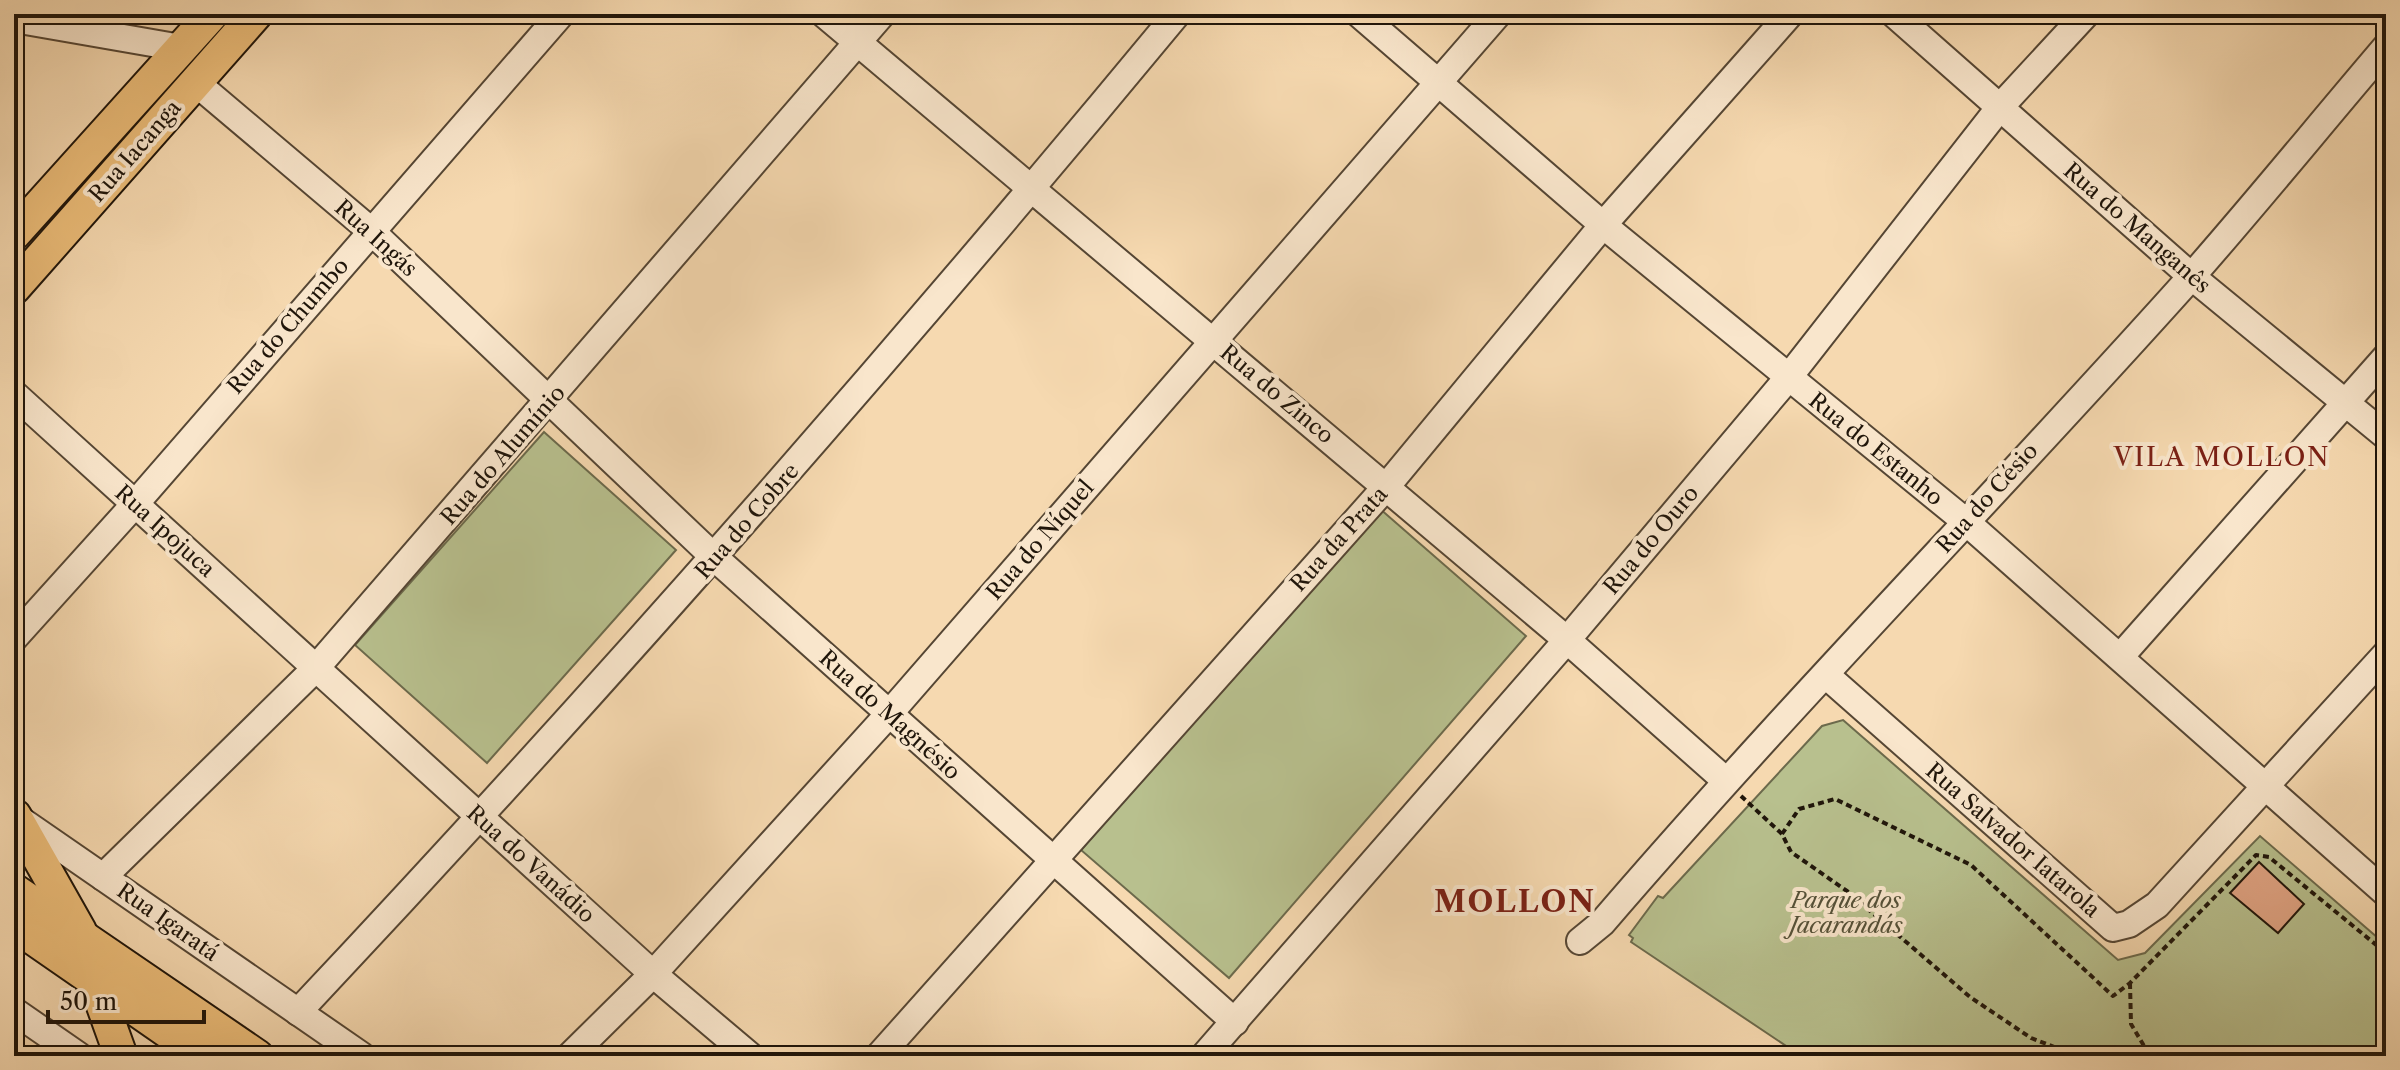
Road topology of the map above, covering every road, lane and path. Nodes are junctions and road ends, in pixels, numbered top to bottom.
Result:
1 (211, 14) edge
2 (561, 14) edge
3 (824, 14) edge
4 (882, 14) edge
5 (1177, 14) edge
6 (1359, 14) edge
7 (1498, 14) edge
8 (1790, 14) edge
9 (1894, 14) edge
10 (2086, 14) edge
11 (14, 19) edge
12 (246, 25) edge
13 (857, 43) junction
14 (2386, 47) edge
15 (176, 54) junction
16 (195, 82) junction
17 (1438, 83) junction
18 (2000, 107) junction
19 (1033, 188) junction
20 (1603, 225) junction
21 (370, 230) junction
22 (14, 234) edge
23 (2191, 276) junction
24 (17, 279) edge
25 (1214, 341) junction
26 (2386, 357) edge
27 (1788, 378) junction
28 (14, 394) edge
29 (2347, 402) junction
30 (548, 403) junction
31 (2386, 436) edge
32 (1386, 487) junction
33 (135, 504) junction
34 (1965, 521) junction
35 (715, 558) junction
36 (14, 638) edge
37 (1567, 640) junction
38 (2386, 654) edge
39 (2120, 657) junction
40 (316, 668) junction
41 (1827, 676) junction
42 (888, 715) junction
43 (1725, 780) junction
44 (2267, 788) junction
45 (14, 816) edge
46 (480, 819) junction
47 (1055, 859) junction
48 (103, 877) junction
49 (14, 890) edge
50 (2386, 893) edge
51 (14, 925) edge
52 (83, 938) junction
53 (1580, 941) dead end
54 (653, 974) junction
55 (94, 981) junction
56 (2130, 983) dead end
57 (14, 1011) edge
58 (298, 1012) junction
59 (1235, 1022) junction
60 (79, 1056) edge
61 (121, 1056) edge
62 (203, 1056) edge
63 (257, 1056) edge
64 (362, 1056) edge
65 (570, 1056) edge
66 (750, 1056) edge
67 (879, 1056) edge
68 (1204, 1056) edge
69 (2078, 1056) edge
70 (2150, 1056) edge

1 - 12 main road
1 - 15 main road, Rua Iacanga
2 - 21 street, Rua do Chumbo
3 - 13 street, Rua do Zinco
4 - 13 street, Rua do Alumínio
5 - 19 street, Rua do Cobre
6 - 17 street, Rua do Estanho
7 - 17 street, Rua do Níquel
8 - 20 street, Rua da Prata
9 - 18 street, Rua do Manganês
10 - 18 street, Rua do Ouro
11 - 15 street
12 - 16 main road, Rua Iacanga
13 - 19 street, Rua do Zinco
13 - 30 street, Rua do Alumínio
14 - 23 street, Rua do Césio
15 - 16 main road
15 - 22 main road, Rua Iacanga
16 - 21 street, Rua Ingás
16 - 24 main road, Rua Iacanga
17 - 20 street, Rua do Estanho
17 - 25 street, Rua do Níquel
18 - 23 street, Rua do Manganês
18 - 27 street, Rua do Ouro
19 - 25 street, Rua do Zinco
19 - 35 street, Rua do Cobre
20 - 27 street, Rua do Estanho
20 - 32 street, Rua da Prata
21 - 30 street, Rua Ingás
21 - 33 street, Rua do Chumbo
23 - 29 street, Rua do Manganês
23 - 34 street, Rua do Césio
25 - 32 street, Rua do Zinco
25 - 42 street, Rua do Níquel
26 - 29 street
27 - 34 street, Rua do Estanho
27 - 37 street, Rua do Ouro
28 - 33 street, Rua Ipojuca
29 - 31 street, Rua do Manganês
29 - 39 street
30 - 35 street, Rua do Magnésio
30 - 40 street, Rua do Alumínio
32 - 37 street, Rua do Zinco
32 - 47 street, Rua da Prata
33 - 36 street, Rua do Chumbo
33 - 40 street, Rua Ipojuca
34 - 39 street, Rua do Estanho
34 - 41 street, Rua do Césio
35 - 42 street, Rua do Magnésio
35 - 46 street, Rua do Cobre
37 - 43 street, Rua do Zinco
37 - 59 street, Rua do Ouro
38 - 44 street
39 - 44 street, Rua do Estanho
40 - 46 street, Rua do Vanádio
40 - 48 street, Rua do Alumínio
41 - 43 street, Rua do Césio
41 - 44 street, Rua Salvador Iatarola
42 - 47 street, Rua do Magnésio
42 - 54 street, Rua do Níquel
43 - 53 street, Rua do Césio
43 - 69 path
44 - 50 street, Rua do Estanho
45 - 48 street, Rua Igaratá
45 - 52 main road
46 - 54 street, Rua do Vanádio
46 - 58 street, Rua do Cobre
47 - 59 street, Rua do Magnésio
47 - 67 street, Rua da Prata
48 - 58 street, Rua Igaratá
49 - 52 main road
51 - 55 main road
52 - 63 main road
54 - 65 street, Rua do Níquel
54 - 66 street, Rua do Vanádio
55 - 61 main road
55 - 62 main road
56 - 70 path
57 - 60 street
58 - 64 street, Rua Igaratá
59 - 68 street, Rua do Ouro

